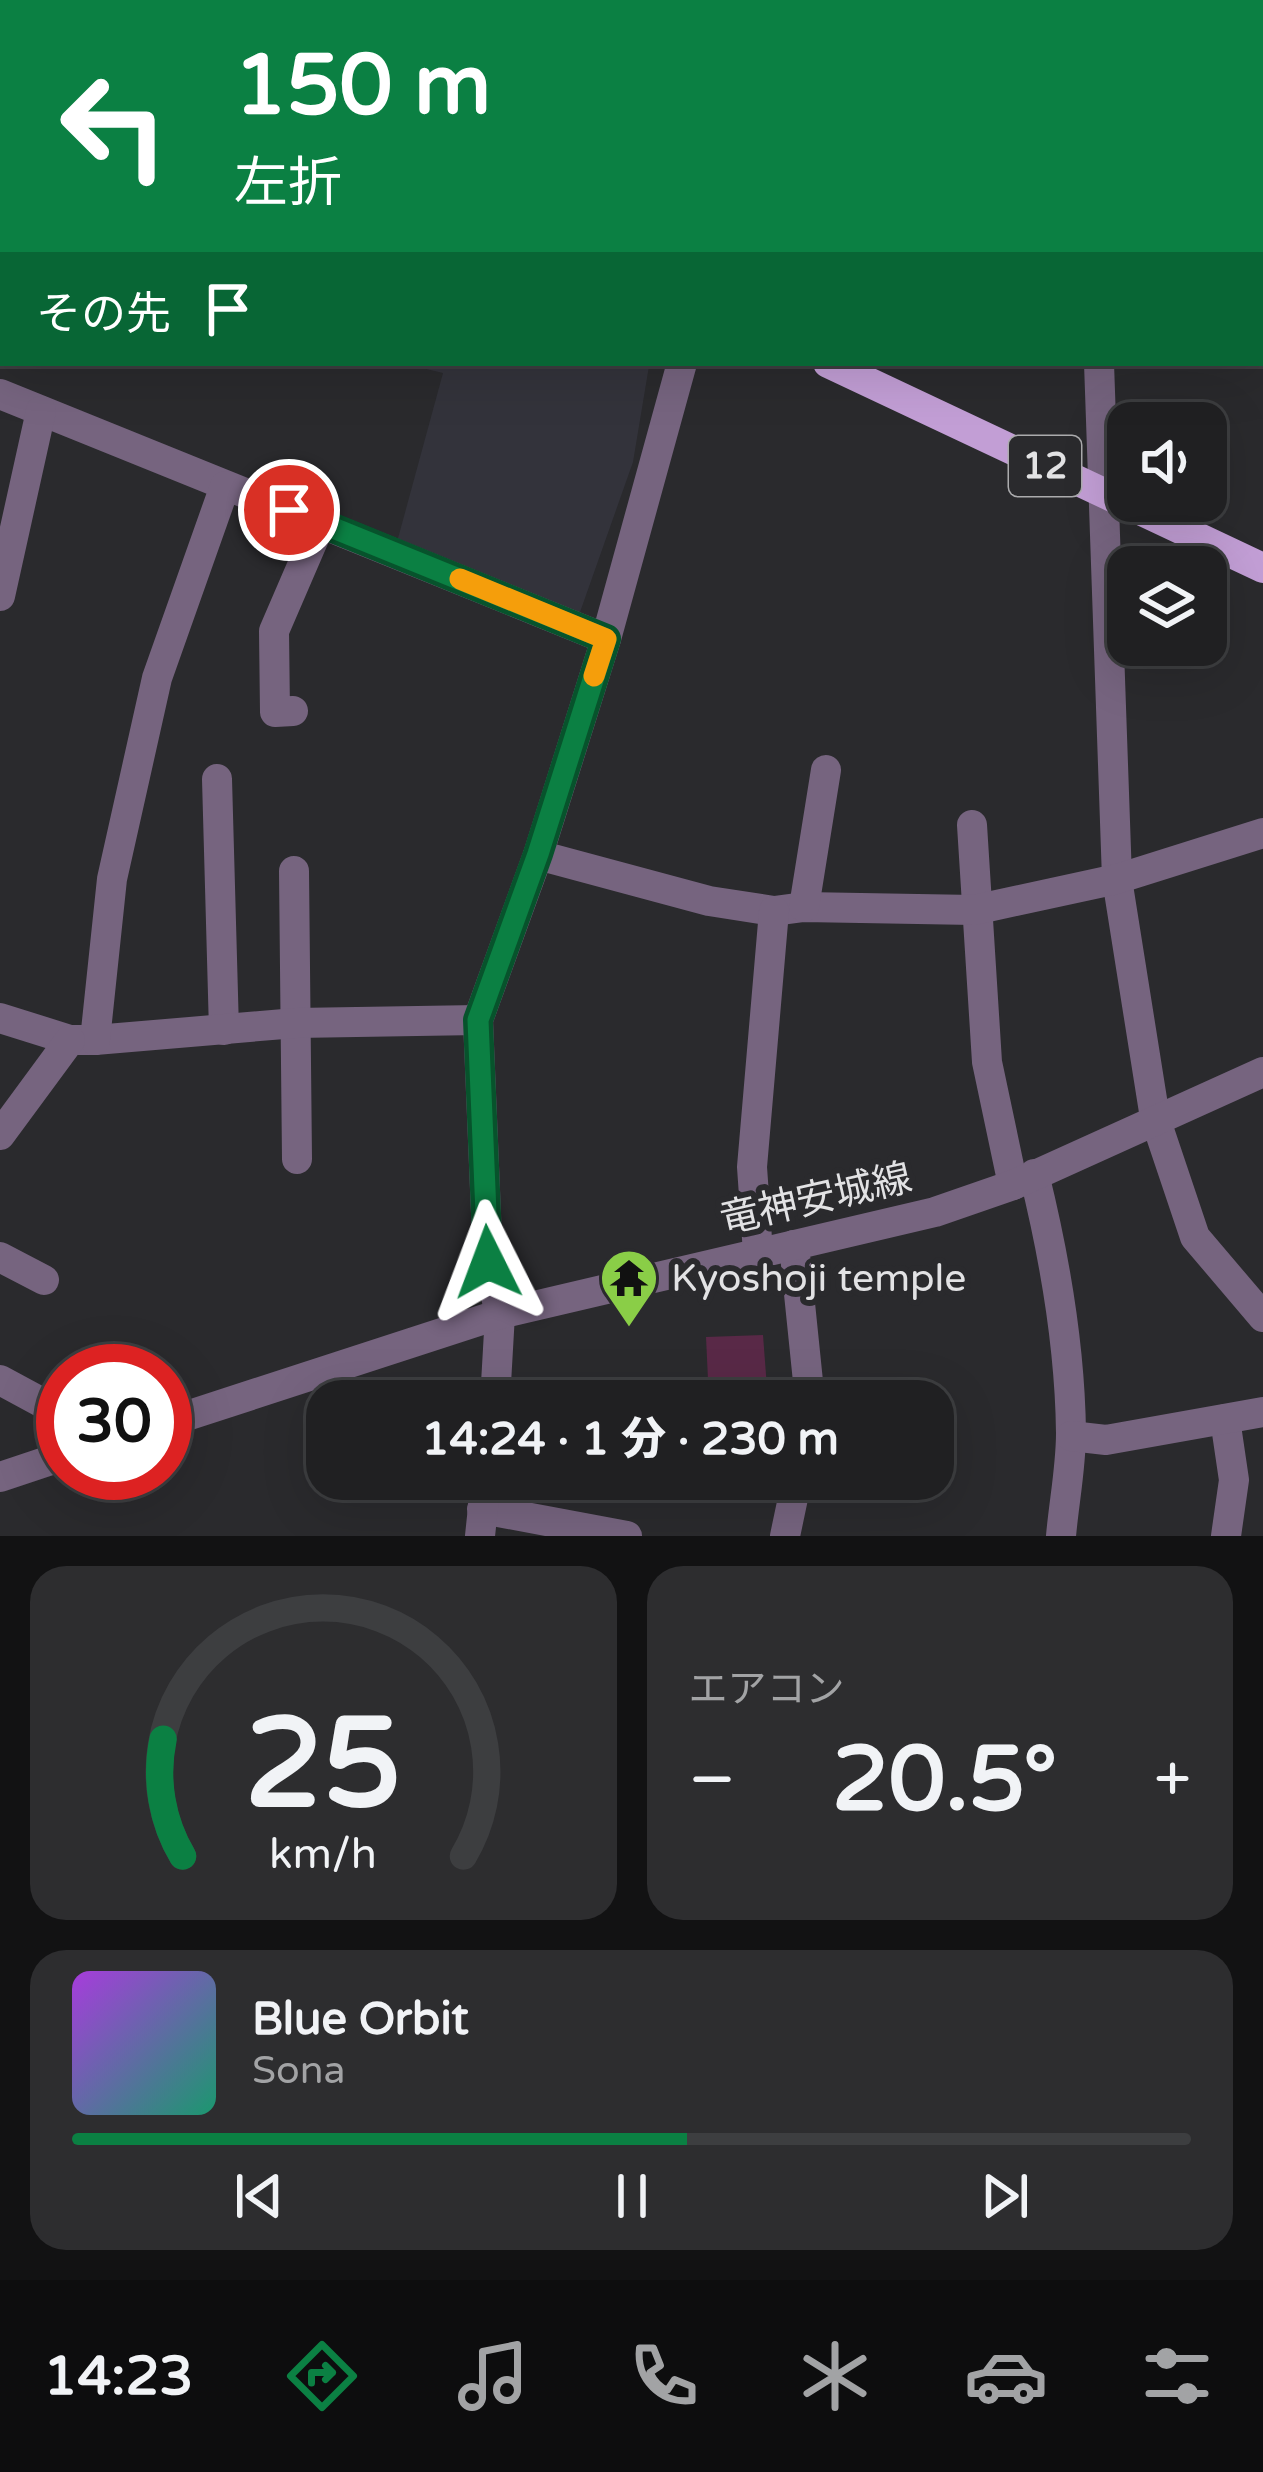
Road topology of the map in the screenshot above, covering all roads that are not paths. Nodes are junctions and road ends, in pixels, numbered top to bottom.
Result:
1 (681, 366) edge
2 (834, 366) edge
3 (1100, 366) edge
4 (0, 394) edge
5 (41, 410) junction
6 (225, 485) junction
7 (1105, 494) junction
8 (321, 522) junction
9 (1263, 568) edge
10 (0, 596) edge
11 (606, 639) junction
12 (293, 711) dead end
13 (826, 770) dead end
14 (217, 779) dead end
15 (972, 825) dead end
16 (1263, 833) edge
17 (538, 854) junction
18 (294, 871) dead end
19 (1117, 879) junction
20 (789, 909) junction
21 (978, 909) junction
22 (0, 1018) edge
23 (478, 1020) junction
24 (296, 1023) junction
25 (224, 1030) junction
26 (82, 1040) junction
27 (1263, 1072) edge
28 (1155, 1118) junction
29 (0, 1135) edge
30 (297, 1159) dead end
31 (1024, 1179) junction
32 (794, 1245) junction
33 (758, 1253) junction
34 (0, 1258) edge
35 (44, 1280) dead end
36 (500, 1314) junction
37 (1263, 1317) edge
38 (0, 1379) edge
39 (496, 1380) edge
40 (808, 1380) edge
41 (36, 1399) edge
42 (1263, 1412) edge
43 (192, 1414) edge
44 (1225, 1419) junction
45 (1071, 1436) junction
46 (36, 1465) edge
47 (0, 1477) edge
48 (793, 1500) edge
49 (483, 1508) edge
50 (627, 1536) edge
51 (785, 1536) edge
52 (1061, 1536) edge
53 (1226, 1536) edge

1 - 11 street
2 - 7 main road, 12
3 - 7 street
4 - 5 street
5 - 6 street
5 - 10 street
6 - 8 street
6 - 26 street
7 - 9 main road, 12
7 - 19 street
8 - 11 street
8 - 12 street
11 - 17 street
13 - 20 street
14 - 25 street
15 - 21 street
16 - 19 street
17 - 20 street
17 - 23 street
18 - 24 street
19 - 21 street
19 - 28 street
20 - 21 street
20 - 33 street
21 - 31 street
22 - 26 street
23 - 24 street
23 - 36 street
24 - 25 street
24 - 30 street
25 - 26 street
26 - 29 street
27 - 28 street, 竜神安城線
28 - 31 street, 竜神安城線
28 - 37 street
31 - 32 street, 竜神安城線
31 - 45 street
32 - 33 street, 竜神安城線
32 - 40 street
33 - 36 street, 竜神安城線
34 - 35 street
36 - 39 street
36 - 43 street, 竜神安城線
38 - 41 street
42 - 44 street
44 - 45 street
44 - 53 street
45 - 52 street
46 - 47 street
48 - 51 street
49 - 50 street

